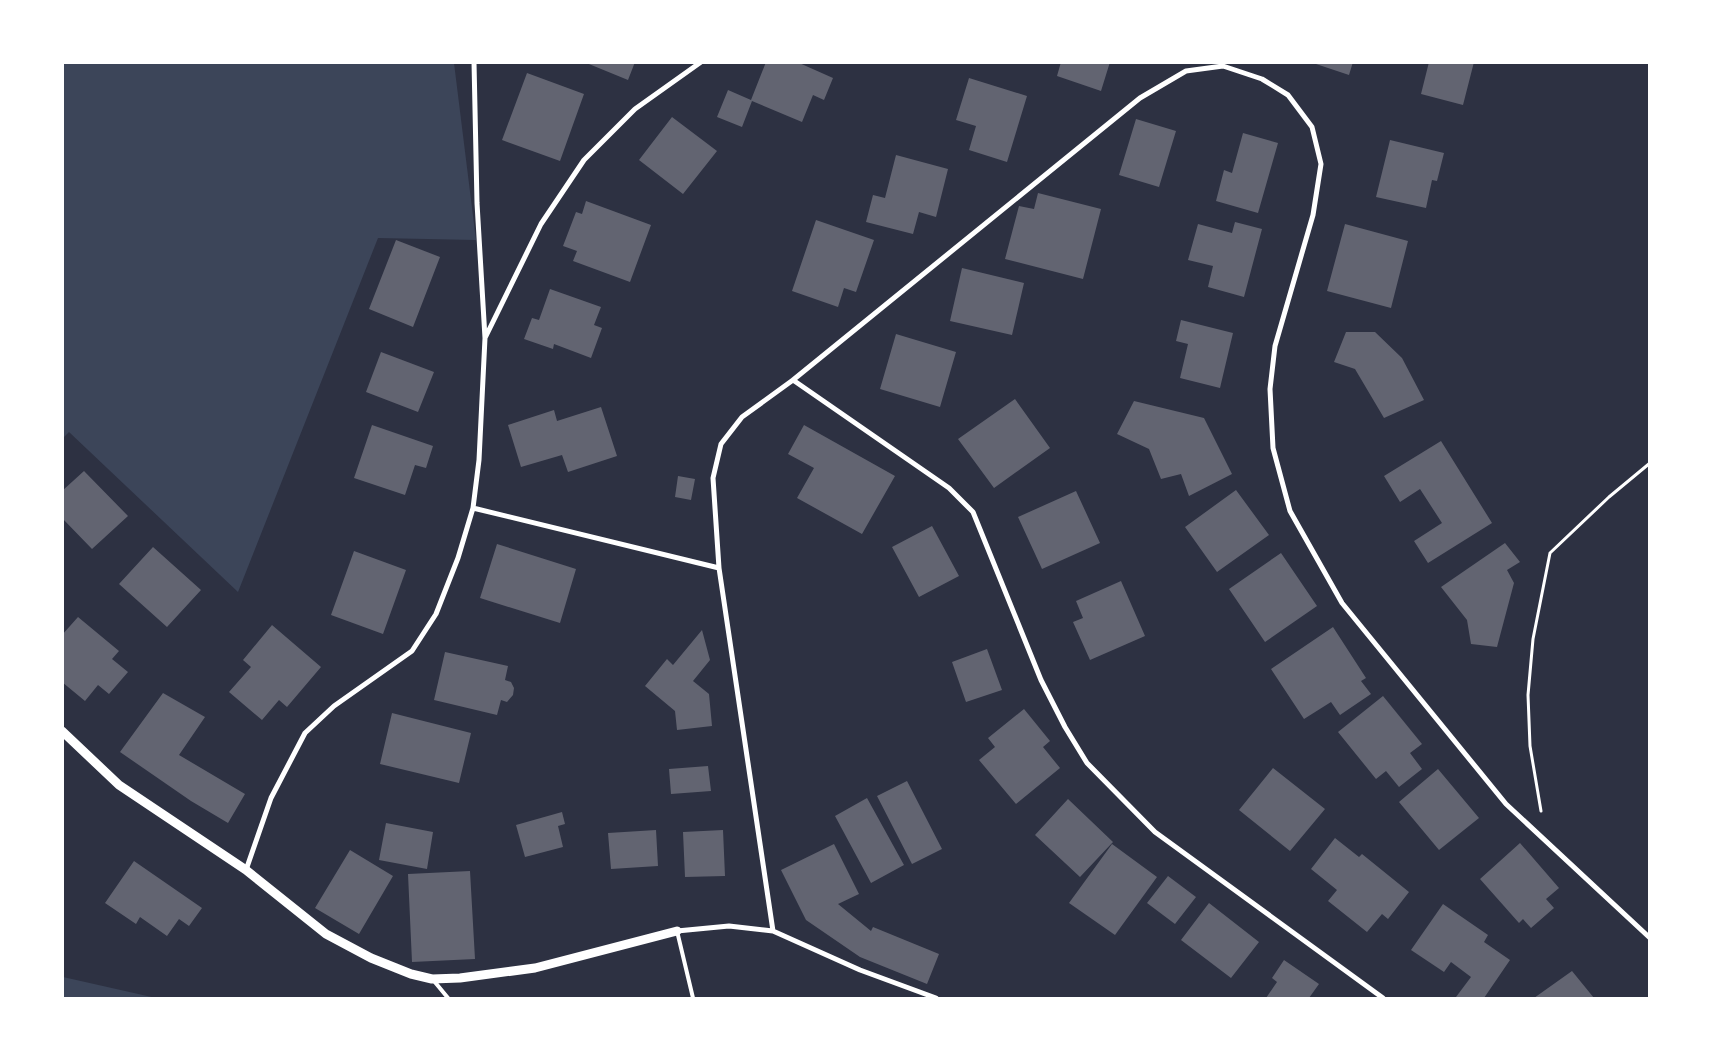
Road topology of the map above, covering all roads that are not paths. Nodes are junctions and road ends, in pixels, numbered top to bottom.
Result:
1 (474, 62) edge
2 (701, 62) edge
3 (485, 338) junction
4 (793, 380) junction
5 (473, 508) junction
6 (719, 568) junction
7 (62, 731) edge
8 (246, 870) junction
9 (677, 931) junction
10 (773, 931) junction
11 (1650, 938) edge
12 (432, 979) junction
13 (448, 998) edge
14 (693, 998) edge
15 (936, 998) edge
16 (1384, 998) edge

1 - 3 street
2 - 3 street
3 - 5 street
4 - 6 street
4 - 11 street
4 - 16 street
5 - 6 street
5 - 8 street
6 - 10 street
7 - 8 street
8 - 12 street
9 - 10 street
9 - 12 street
9 - 14 lane
10 - 15 street
12 - 13 lane

